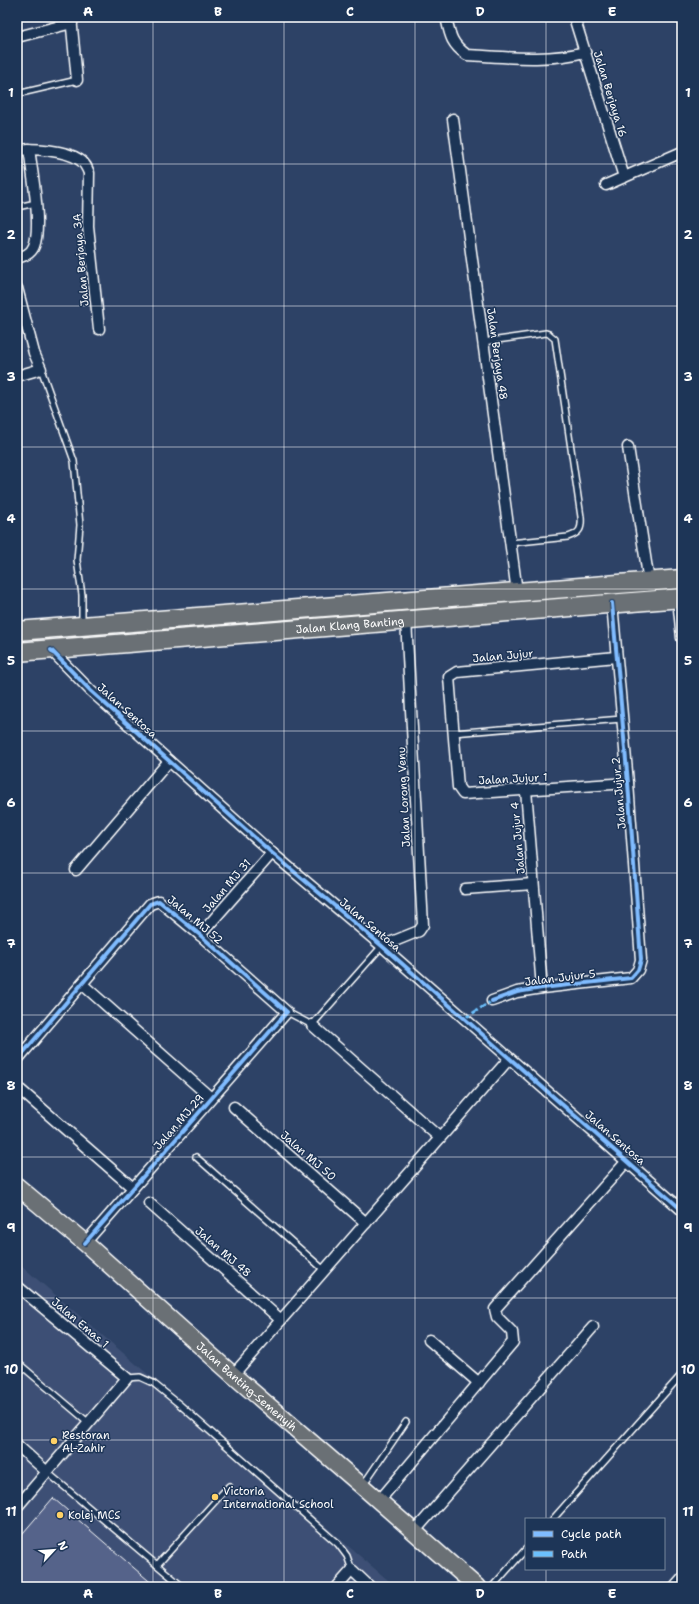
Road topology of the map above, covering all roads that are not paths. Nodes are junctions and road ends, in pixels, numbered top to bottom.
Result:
1 (446, 17) edge
2 (574, 17) edge
3 (71, 20) edge
4 (17, 37) edge
5 (585, 52) junction
6 (77, 80) joint
7 (17, 94) edge
8 (453, 119) dead end
9 (29, 149) junction
10 (17, 150) edge
11 (682, 152) edge
12 (624, 177) junction
13 (606, 185) dead end
14 (36, 203) junction
15 (17, 207) edge
16 (17, 258) edge
17 (17, 288) edge
18 (99, 329) dead end
19 (483, 342) junction
20 (41, 369) junction
21 (17, 376) edge
22 (628, 447) dead end
23 (510, 543) junction
24 (648, 577) junction
25 (682, 579) edge
26 (517, 592) junction
27 (680, 599) edge
28 (612, 604) junction
29 (406, 620) junction
30 (82, 626) junction
31 (17, 631) edge
32 (682, 638) edge
33 (51, 650) junction
34 (17, 652) edge
35 (616, 657) junction
36 (622, 719) junction
37 (453, 733) junction
38 (169, 761) junction
39 (628, 783) junction
40 (526, 790) junction
41 (272, 853) junction
42 (76, 870) dead end
43 (534, 884) junction
44 (465, 889) dead end
45 (200, 935) junction
46 (382, 946) junction
47 (631, 978) joint
48 (82, 984) junction
49 (542, 988) junction
50 (492, 1001) dead end
51 (287, 1012) junction
52 (312, 1025) junction
53 (509, 1059) junction
54 (17, 1060) edge
55 (17, 1087) edge
56 (211, 1098) junction
57 (234, 1107) dead end
58 (440, 1138) junction
59 (196, 1157) dead end
60 (627, 1161) junction
61 (17, 1186) edge
62 (133, 1188) junction
63 (149, 1203) dead end
64 (682, 1210) edge
65 (366, 1223) junction
66 (85, 1243) junction
67 (324, 1270) junction
68 (17, 1286) edge
69 (281, 1320) junction
70 (593, 1327) dead end
71 (429, 1340) dead end
72 (17, 1362) edge
73 (682, 1374) edge
74 (233, 1376) junction
75 (127, 1378) junction
76 (478, 1382) junction
77 (406, 1422) dead end
78 (89, 1424) junction
79 (17, 1445) edge
80 (47, 1472) junction
81 (229, 1486) dead end
82 (362, 1486) junction
83 (379, 1501) junction
84 (17, 1507) edge
85 (554, 1518) edge
86 (414, 1532) junction
87 (525, 1550) edge
88 (157, 1565) junction
89 (352, 1570) junction
90 (682, 1579) edge
91 (183, 1587) edge
92 (338, 1587) edge
93 (370, 1587) edge
94 (477, 1587) edge
95 (492, 1587) edge
96 (675, 1587) edge

1 - 5 street
2 - 5 street, Jalan Berjaya 16
3 - 4 street
3 - 6 street
5 - 12 street, Jalan Berjaya 16
6 - 7 lane
8 - 19 street, Jalan Berjaya 48
9 - 10 street
9 - 14 street
9 - 18 street, Jalan Berjaya 3A
11 - 12 street
12 - 13 street
14 - 15 lane
14 - 16 street
17 - 20 street
19 - 23 street, Jalan Berjaya 48
19 - 23 lane
20 - 21 street
20 - 30 lane
22 - 24 street
23 - 26 street, Jalan Berjaya 48
24 - 25 highway, Jalan Klang Banting
24 - 26 highway, Jalan Klang Banting
26 - 30 highway, Jalan Klang Banting
27 - 28 highway, Jalan Klang Banting
27 - 32 street
28 - 29 highway, Jalan Klang Banting
28 - 35 street, Jalan Jujur 2
29 - 33 highway, Jalan Klang Banting
29 - 46 street, Jalan Lorong Venu
30 - 31 highway, Jalan Klang Banting
33 - 34 highway, Jalan Klang Banting
33 - 38 street, Jalan Sentosa
35 - 36 street, Jalan Jujur 2
35 - 37 street, Jalan Jujur
36 - 37 lane
36 - 39 street, Jalan Jujur 2
37 - 40 street, Jalan Jujur 1
38 - 41 street, Jalan Sentosa
38 - 42 street
39 - 40 street, Jalan Jujur 1
39 - 47 street, Jalan Jujur 2
40 - 43 street, Jalan Jujur 4
41 - 45 street, Jalan MJ 31
41 - 46 street, Jalan Sentosa
43 - 44 street, Jalan Jujur 4
43 - 49 street, Jalan Jujur 4
45 - 48 street, Jalan MJ 52
45 - 51 street, Jalan MJ 52
46 - 52 lane
46 - 53 street, Jalan Sentosa
47 - 49 street, Jalan Jujur 5
48 - 54 street
48 - 56 street
49 - 50 street, Jalan Jujur 5
51 - 52 lane
51 - 56 street, Jalan MJ 29
52 - 58 street
53 - 58 street
53 - 60 street, Jalan Sentosa
55 - 62 street
56 - 62 street, Jalan MJ 29
57 - 65 street, Jalan MJ 50
58 - 65 street
59 - 67 lane
60 - 64 street, Jalan Sentosa
60 - 76 street
61 - 66 main road, Jalan Banting-Semenyih
62 - 66 street, Jalan MJ 29
63 - 69 street, Jalan MJ 48
65 - 67 street
66 - 74 main road, Jalan Banting-Semenyih
67 - 69 street
68 - 75 street, Jalan Emas 1
69 - 74 street
70 - 86 street
71 - 76 street
72 - 78 lane
73 - 85 lane
74 - 82 main road, Jalan Banting-Semenyih
75 - 78 street
75 - 89 lane
76 - 83 street
77 - 82 lane
78 - 80 street
79 - 80 street
80 - 84 street
80 - 88 lane
81 - 88 lane
82 - 83 main road, Jalan Banting-Semenyih
83 - 86 main road, Jalan Banting-Semenyih
86 - 94 main road, Jalan Banting-Semenyih
87 - 95 lane
88 - 91 lane
89 - 92 street
89 - 93 street
90 - 96 street

